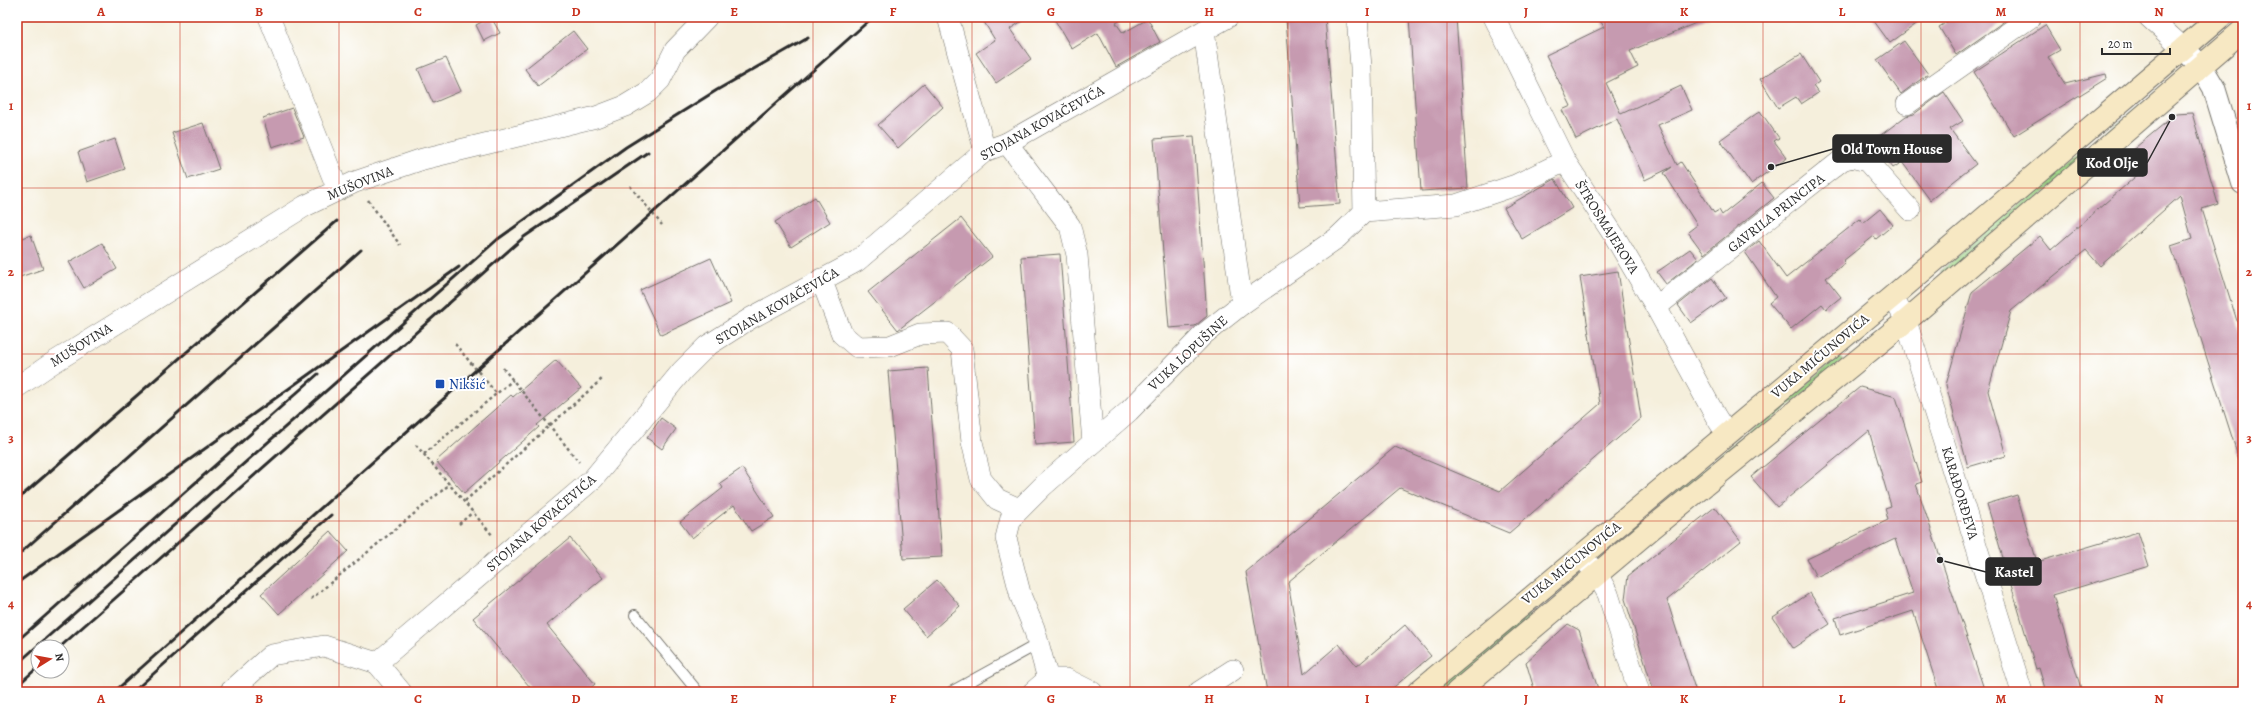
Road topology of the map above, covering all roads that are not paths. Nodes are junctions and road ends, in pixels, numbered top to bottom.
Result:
1 (270, 17) edge
2 (707, 17) edge
3 (948, 17) edge
4 (1228, 17) edge
5 (1357, 17) edge
6 (1494, 17) edge
7 (2031, 17) edge
8 (2149, 17) edge
9 (2220, 17) edge
10 (2243, 30) edge
11 (1204, 31) junction
12 (2183, 48) junction
13 (2201, 66) junction
14 (1907, 104) dead end
15 (1007, 143) junction
16 (985, 151) junction
17 (1565, 160) junction
18 (2243, 183) edge
19 (347, 186) junction
20 (1910, 210) dead end
21 (1364, 212) junction
22 (821, 279) junction
23 (1893, 296) junction
24 (1242, 304) junction
25 (1656, 308) junction
26 (1906, 321) junction
27 (17, 387) edge
28 (1727, 434) junction
29 (1093, 442) junction
30 (1020, 510) junction
31 (1581, 556) junction
32 (1597, 574) junction
33 (635, 615) dead end
34 (1038, 644) junction
35 (377, 662) junction
36 (1233, 670) dead end
37 (1041, 685) edge
38 (230, 692) edge
39 (401, 692) edge
40 (698, 692) edge
41 (951, 692) edge
42 (1092, 692) edge
43 (1199, 692) edge
44 (1418, 692) edge
45 (1457, 692) edge
46 (1639, 692) edge
47 (2022, 692) edge

1 - 19 street
2 - 19 street, MUŠOVINA
3 - 16 street
4 - 11 street, STOJANA KOVAČEVIĆA
5 - 21 street
6 - 17 street, ŠTROSMAJEROVA
7 - 14 street
8 - 12 street
9 - 12 main road, VUKA MIĆUNOVIĆA
10 - 13 main road, VUKA MIĆUNOVIĆA
11 - 15 street, STOJANA KOVAČEVIĆA
11 - 24 street
12 - 13 street
12 - 23 main road, VUKA MIĆUNOVIĆA
13 - 18 street
13 - 26 main road, VUKA MIĆUNOVIĆA
15 - 16 street, STOJANA KOVAČEVIĆA
15 - 29 street
16 - 22 street, STOJANA KOVAČEVIĆA
17 - 21 street
17 - 25 street, ŠTROSMAJEROVA
19 - 27 street, MUŠOVINA
20 - 25 street, GAVRILA PRINCIPA
21 - 24 street, VUKA LOPUŠINE
22 - 30 street
22 - 35 street, STOJANA KOVAČEVIĆA
23 - 26 street, KARAĐORĐEVA
23 - 28 main road, VUKA MIĆUNOVIĆA
24 - 29 street, VUKA LOPUŠINE
25 - 28 street, ŠTROSMAJEROVA
26 - 32 main road, VUKA MIĆUNOVIĆA
26 - 47 street, KARAĐORĐEVA
28 - 31 main road, VUKA MIĆUNOVIĆA
29 - 30 street, VUKA LOPUŠINE
30 - 34 street, VUKA LOPUŠINE
31 - 32 street
31 - 44 main road, VUKA MIĆUNOVIĆA
32 - 45 main road, VUKA MIĆUNOVIĆA
32 - 46 street
33 - 40 lane
34 - 37 street, VUKA LOPUŠINE
34 - 41 lane
35 - 38 street
35 - 39 street
36 - 43 street
37 - 42 street

